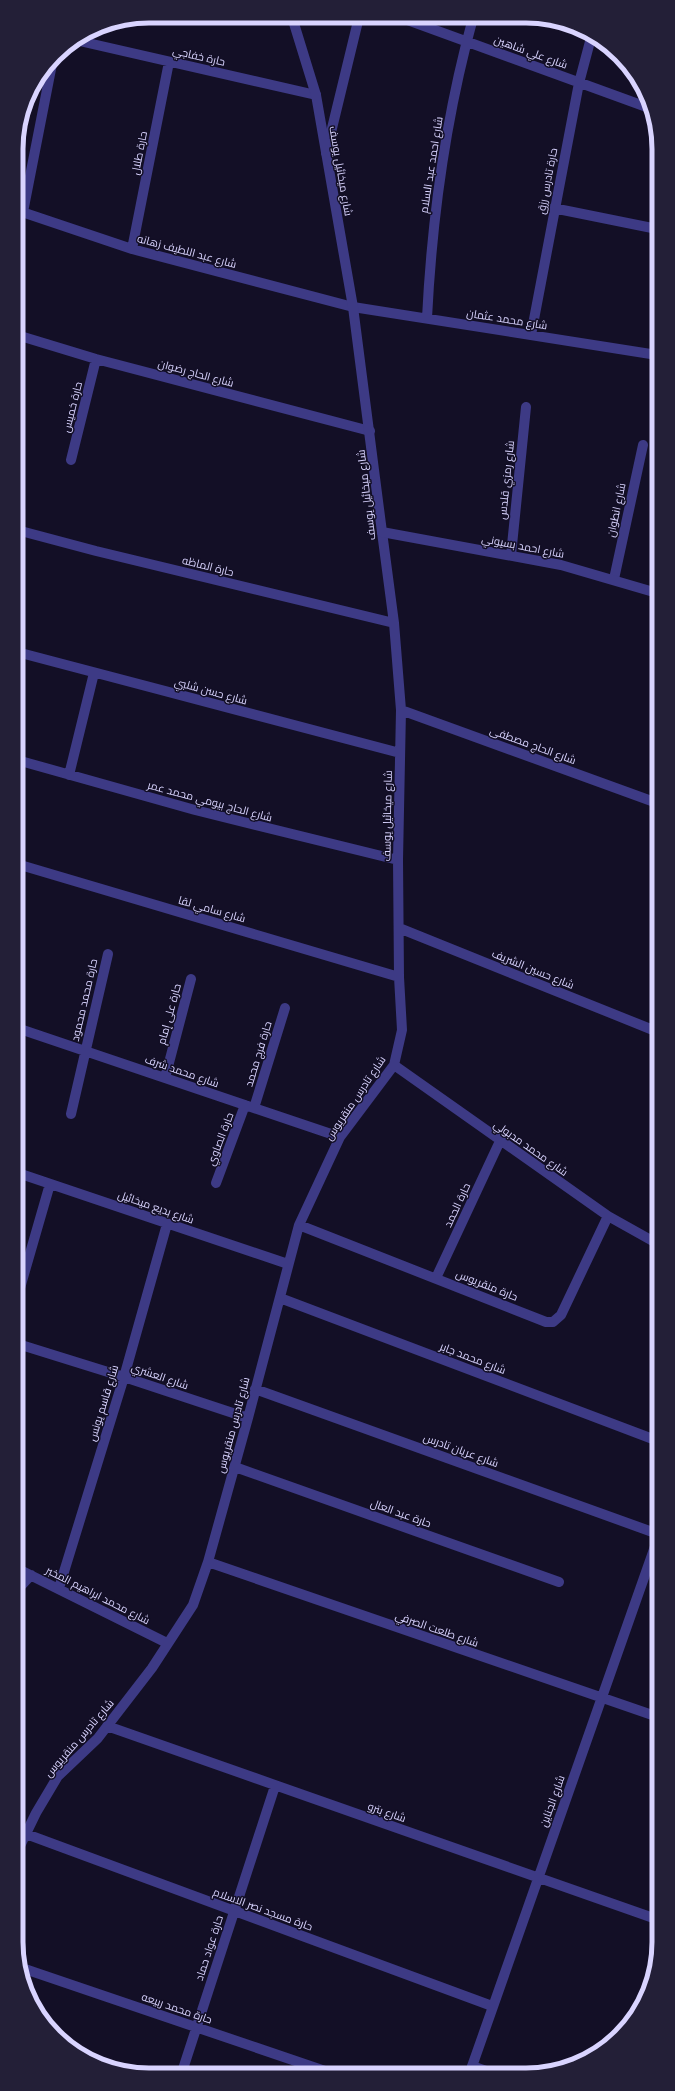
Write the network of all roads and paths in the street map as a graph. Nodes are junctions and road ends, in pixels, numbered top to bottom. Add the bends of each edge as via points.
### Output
1 (294, 23) edge
2 (358, 23) edge
3 (416, 23) edge
4 (472, 23) edge
5 (467, 41) junction
6 (590, 41) edge
7 (83, 42) edge
8 (169, 62) junction
9 (51, 70) edge
10 (578, 82) junction
11 (316, 95) junction
12 (644, 106) edge
13 (326, 153) junction
14 (23, 197) edge
15 (553, 208) junction
16 (23, 212) edge
17 (652, 228) edge
18 (132, 249) junction
19 (353, 307) junction
20 (427, 318) junction
21 (531, 335) junction
22 (23, 337) edge
23 (652, 354) edge
24 (96, 359) junction
25 (526, 407) dead end
26 (370, 431) junction
27 (643, 445) dead end
28 (72, 460) dead end
29 (23, 532) edge
30 (382, 532) junction
31 (511, 556) junction
32 (614, 579) junction
33 (652, 591) edge
34 (394, 623) junction
35 (23, 654) edge
36 (94, 673) junction
37 (401, 710) junction
38 (400, 752) junction
39 (23, 762) edge
40 (69, 774) junction
41 (652, 802) edge
42 (398, 860) junction
43 (23, 866) edge
44 (399, 928) junction
45 (108, 954) dead end
46 (399, 977) junction
47 (191, 979) dead end
48 (285, 1008) dead end
49 (23, 1030) edge
50 (652, 1030) edge
51 (85, 1051) junction
52 (394, 1066) junction
53 (165, 1078) junction
54 (250, 1106) junction
55 (72, 1114) dead end
56 (340, 1137) junction
57 (500, 1141) junction
58 (23, 1175) edge
59 (216, 1183) dead end
60 (50, 1184) junction
61 (608, 1216) junction
62 (167, 1224) junction
63 (299, 1225) junction
64 (652, 1241) edge
65 (288, 1264) junction
66 (23, 1277) edge
67 (436, 1278) junction
68 (280, 1298) junction
69 (23, 1346) edge
70 (124, 1377) junction
71 (255, 1390) junction
72 (248, 1418) junction
73 (652, 1439) edge
74 (235, 1467) junction
75 (652, 1532) edge
76 (652, 1555) edge
77 (208, 1562) junction
78 (23, 1571) edge
79 (31, 1575) junction
80 (559, 1582) dead end
81 (23, 1584) edge
82 (59, 1588) junction
83 (167, 1643) junction
84 (601, 1699) junction
85 (652, 1715) edge
86 (107, 1726) junction
87 (275, 1786) junction
88 (23, 1831) edge
89 (23, 1832) edge
90 (537, 1878) junction
91 (234, 1912) junction
92 (652, 1918) edge
93 (26, 1970) edge
94 (492, 2006) junction
95 (196, 2028) junction
96 (183, 2068) edge
97 (316, 2068) edge
98 (471, 2068) edge

1 - 11 street, شارع ميخائيل يوسف
2 - 13 street
3 - 5 street, شارع علي شاهين
4 - 5 street, شارع احمد عبد السلام
5 - 10 street, شارع علي شاهين
5 - 20 street, شارع احمد عبد السلام via 437,194
6 - 10 street, حارة تادرس رزق
7 - 8 street, حارة خفاجي
8 - 11 street, حارة خفاجي
8 - 18 street, حارة طلال
9 - 14 street
10 - 12 street, شارع علي شاهين
10 - 15 street, حارة تادرس رزق
11 - 13 street, شارع ميخائيل يوسف
13 - 19 street, شارع ميخائيل يوسف
15 - 17 street
15 - 21 street, حارة تادرس رزق
16 - 18 street, شارع عبد اللطيف زهانه
18 - 19 street, شارع عبد اللطيف زهانه
19 - 20 street, شارع محمد عثمان
19 - 26 street, شارع ميخائيل يوسف
20 - 21 street, شارع محمد عثمان
21 - 23 street, شارع محمد عثمان
22 - 24 street, شارع الحاج رضوان
24 - 26 street, شارع الحاج رضوان
24 - 28 street, حارة خميس
25 - 31 street, شارع رمزي قلدس
26 - 30 street, شارع ميخائيل يوسف
27 - 32 street, شارع انطوان
29 - 34 street, حارة الماظه
30 - 31 street, شارع احمد بسيوني
30 - 34 street, شارع ميخائيل يوسف
31 - 32 street, شارع احمد بسيوني via 561,565
32 - 33 street, شارع احمد بسيوني
34 - 37 street, شارع ميخائيل يوسف
35 - 36 street, شارع حسن شلبي
36 - 38 street, شارع حسن شلبي
36 - 40 street
37 - 38 street, شارع ميخائيل يوسف
37 - 41 street, شارع الحاج مصطفى
38 - 42 street, شارع ميخائيل يوسف
39 - 40 street, شارع الحاج بيومي محمد عمر
40 - 42 street, شارع الحاج بيومي محمد عمر via 195,810
42 - 44 street, شارع ميخائيل يوسف
43 - 46 street, شارع سامي لقا
44 - 46 street, شارع ميخائيل يوسف
44 - 50 street, شارع حسين الشريف
45 - 51 street, حارة محمد محمود
46 - 52 street, شارع تادرس منقريوس via 402,1030
47 - 53 street, حارة على إمام
48 - 54 street, حارة فرج محمد
49 - 51 street, شارع محمد شرف
51 - 53 street, شارع محمد شرف
51 - 55 street, حارة محمد محمود
52 - 56 street, شارع تادرس منقريوس
52 - 57 street, شارع محمد مدبولي
53 - 54 street, شارع محمد شرف
54 - 56 street, شارع محمد شرف
54 - 59 street, حارة الصاوي
56 - 63 street, شارع تادرس منقريوس
57 - 61 street, شارع محمد مدبولي
57 - 67 street, حارة الحمد
58 - 60 street, شارع بديع ميخائيل
60 - 62 street, شارع بديع ميخائيل
60 - 66 street
61 - 64 street, شارع محمد مدبولي
61 - 67 street, حارة منقريوس via 561,1315 553,1322 546,1322
62 - 65 street, شارع بديع ميخائيل
62 - 70 street, شارع قاسم يونس
63 - 65 street, شارع تادرس منقريوس
63 - 67 street, حارة منقريوس
65 - 68 street, شارع تادرس منقريوس
68 - 71 street, شارع تادرس منقريوس
68 - 73 street, شارع محمد جابر
69 - 70 street, شارع العشري
70 - 72 street, شارع العشري
70 - 82 street, شارع قاسم يونس
71 - 72 street, شارع تادرس منقريوس
71 - 75 street, شارع عريان تادرس
72 - 74 street, شارع تادرس منقريوس
74 - 77 street, شارع تادرس منقريوس
74 - 80 street, حارة عبد العال
76 - 84 street, شارع الجناين
77 - 83 street, شارع تادرس منقريوس via 193,1605
77 - 84 street, شارع طلعت الصرفي
78 - 79 street, شارع محمد ابراهيم المخبر
79 - 81 street
79 - 82 street, شارع محمد ابراهيم المخبر
82 - 83 street, شارع محمد ابراهيم المخبر
83 - 86 street, شارع تادرس منقريوس via 152,1668
84 - 85 street, شارع طلعت الصرفي
84 - 90 street, شارع الجناين
86 - 87 street, شارع بترو
86 - 88 street, شارع تادرس منقريوس via 58,1776
87 - 90 street, شارع بترو
87 - 91 street, حارة عواد حماد
89 - 91 street, حارة مسجد نصر الاسلام
90 - 92 street, شارع بترو
90 - 94 street, شارع الجناين
91 - 94 street, حارة مسجد نصر الاسلام
91 - 95 street, حارة عواد حماد
93 - 95 street, حارة محمد ربيعه
94 - 98 street, شارع الجناين
95 - 96 street, حارة عواد حماد
95 - 97 street, حارة محمد ربيعه

